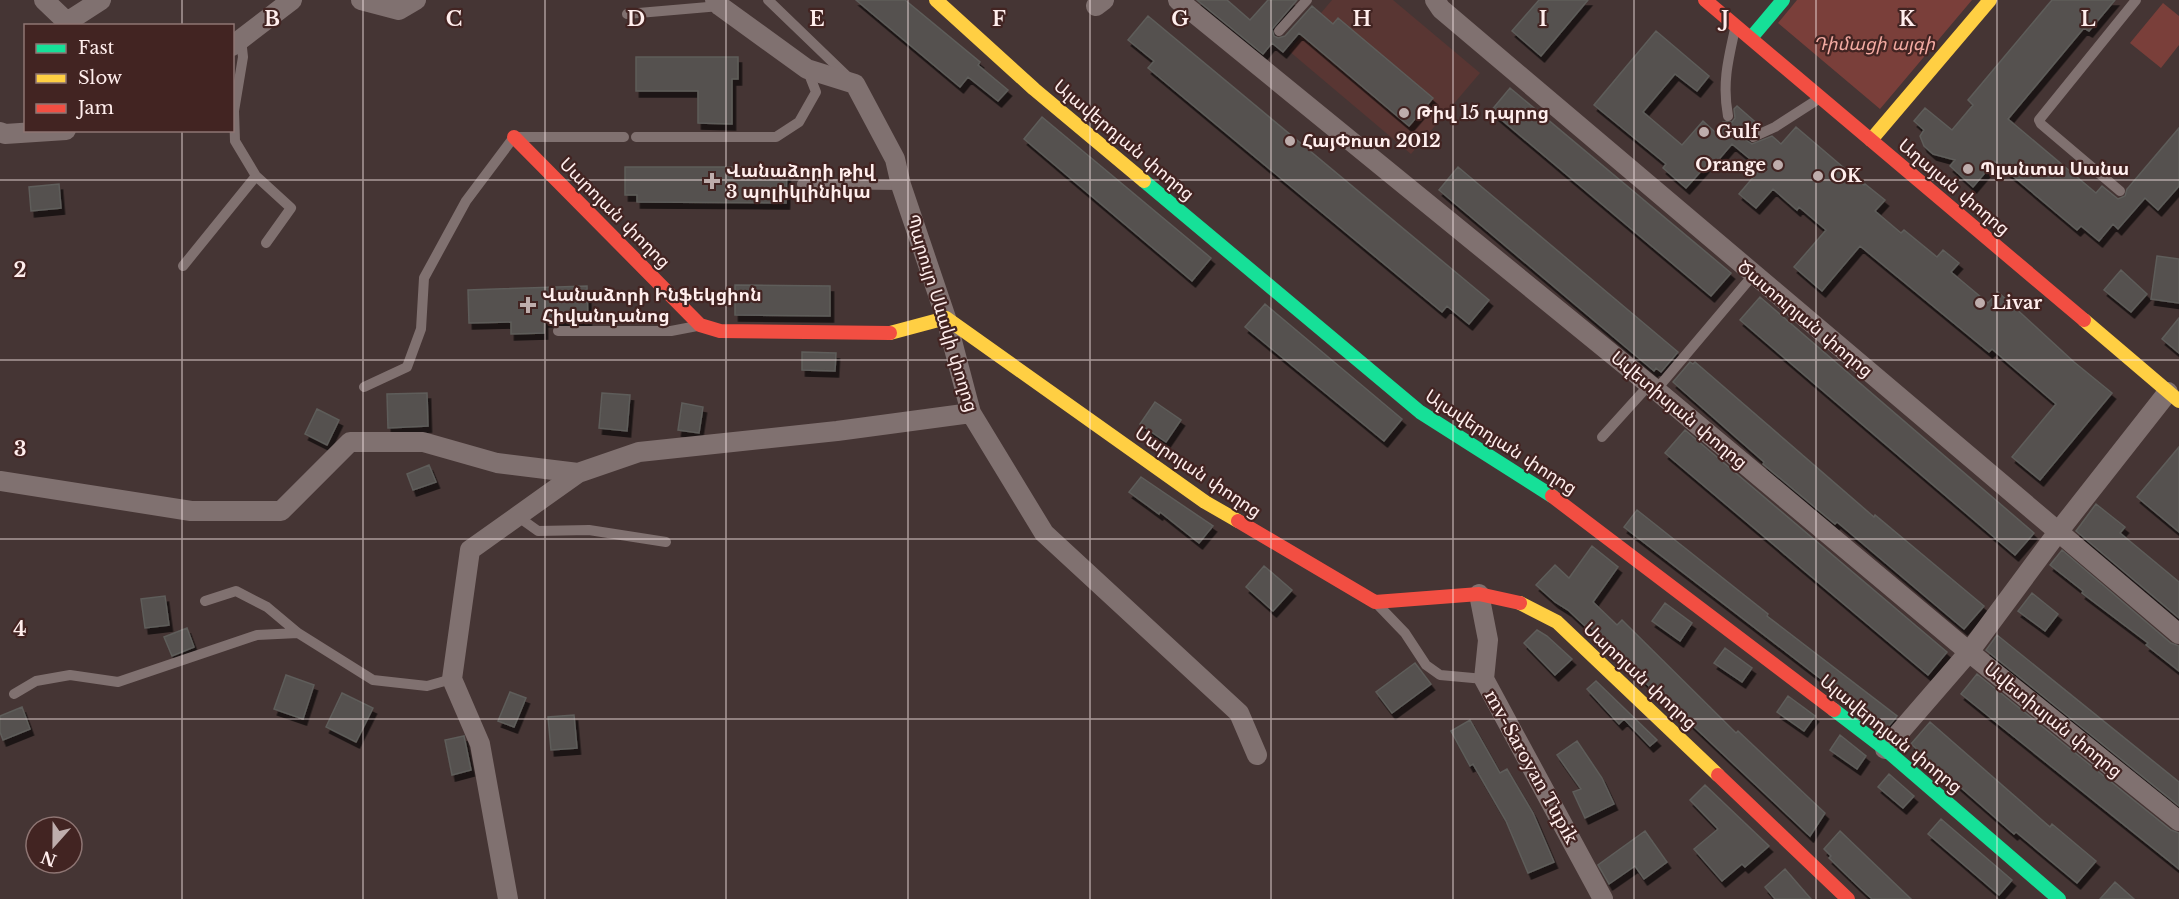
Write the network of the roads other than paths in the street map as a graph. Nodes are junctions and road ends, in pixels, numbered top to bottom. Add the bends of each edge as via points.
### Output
1 (44, 0) edge
2 (101, 0) edge
3 (292, 0) edge
4 (361, 0) edge
5 (416, 0) edge
6 (768, 0) edge
7 (936, 0) edge
8 (1178, 0) edge
9 (1307, 0) edge
10 (1705, 0) edge
11 (1783, 0) edge
12 (1990, 0) edge
13 (2136, 0) edge
14 (1438, 2) edge
15 (718, 3) edge
16 (627, 14) dead end
17 (1736, 25) junction
18 (1279, 31) dead end
19 (1751, 39) junction
20 (237, 43) edge
21 (807, 69) junction
22 (855, 84) junction
23 (1820, 97) junction
24 (1728, 116) dead end
25 (0, 132) edge
26 (36, 132) edge
27 (514, 136) junction
28 (1753, 137) dead end
29 (1871, 140) junction
30 (256, 176) junction
31 (802, 184) dead end
32 (901, 185) junction
33 (2121, 191) dead end
34 (266, 243) dead end
35 (183, 266) dead end
36 (1754, 274) junction
37 (946, 318) junction
38 (700, 325) junction
39 (558, 331) dead end
40 (364, 387) dead end
41 (1653, 387) junction
42 (2174, 397) edge
43 (971, 413) junction
44 (1602, 436) dead end
45 (578, 473) junction
46 (0, 481) edge
47 (518, 516) junction
48 (2058, 532) junction
49 (666, 542) dead end
50 (1479, 594) junction
51 (205, 601) dead end
52 (1375, 602) junction
53 (298, 633) junction
54 (2179, 634) edge
55 (1969, 652) junction
56 (452, 679) junction
57 (1484, 679) junction
58 (14, 693) dead end
59 (1885, 749) junction
60 (1257, 755) dead end
61 (2179, 821) edge
62 (508, 899) edge
63 (1603, 899) edge
64 (1848, 899) edge
65 (2059, 899) edge

1 - 2 street via 67,22
3 - 20 street
4 - 5 street via 399,10
6 - 22 lane
7 - 59 street, Ալավերդյան փողոց via 1034,89 1420,412 1558,500
8 - 41 street, Ավետիսյան փողոց
9 - 18 lane
10 - 17 street, Աղայան փողոց
11 - 19 street
12 - 29 street
13 - 33 lane via 2039,120
14 - 36 street, Ծատուրյան փողոց
15 - 16 lane
15 - 21 street
17 - 19 street, Աղայան փողոց
17 - 24 lane via 1724,94
19 - 23 street, Աղայան փողոց
20 - 30 lane via 243,57 234,111 234,141
21 - 22 street
21 - 27 lane via 816,92 800,122 776,137
22 - 32 street, Պարույր Սևակի փողոց via 895,159
23 - 28 lane
23 - 29 street, Աղայան փողոց
25 - 26 street
27 - 38 street, Սարոյան փողոց
27 - 40 lane via 466,201 424,278 421,329 407,367
29 - 42 street, Աղայան փողոց
30 - 34 lane via 291,208
30 - 35 lane
31 - 32 lane
32 - 37 street, Պարույր Սևակի փողոց
36 - 41 lane
36 - 48 street, Ծատուրյան փողոց
37 - 38 street via 887,334 720,331
37 - 43 street, Պարույր Սևակի փողոց
37 - 52 street, Սարոյան փողոց via 1205,502
38 - 39 lane via 671,331
41 - 44 lane
41 - 55 street, Ավետիսյան փողոց
42 - 48 street
43 - 45 street via 639,452
43 - 60 street, Պարույր Սևակի փողոց via 1044,533 1239,713
45 - 46 street via 497,463 423,442 350,442 281,511 191,511
45 - 47 street
47 - 49 lane via 538,531 589,530
47 - 56 street via 470,550
48 - 54 street, Ծատուրյան փողոց
48 - 55 street
50 - 52 street, Սարոյան փողոց
50 - 57 street, mv-Saroyan Tupik via 1488,640
50 - 64 street, Սարոյան փողոց via 1516,602 1557,622
51 - 53 lane via 236,591 267,607
52 - 57 lane via 1405,633 1426,665 1440,675
53 - 56 lane via 373,680 427,686
53 - 58 lane via 256,635 118,682 70,675 36,681
55 - 59 street
55 - 61 street, Ավետիսյան փողոց
56 - 62 street via 480,744
57 - 63 street, mv-Saroyan Tupik
59 - 65 street, Ալավերդյան փողոց

